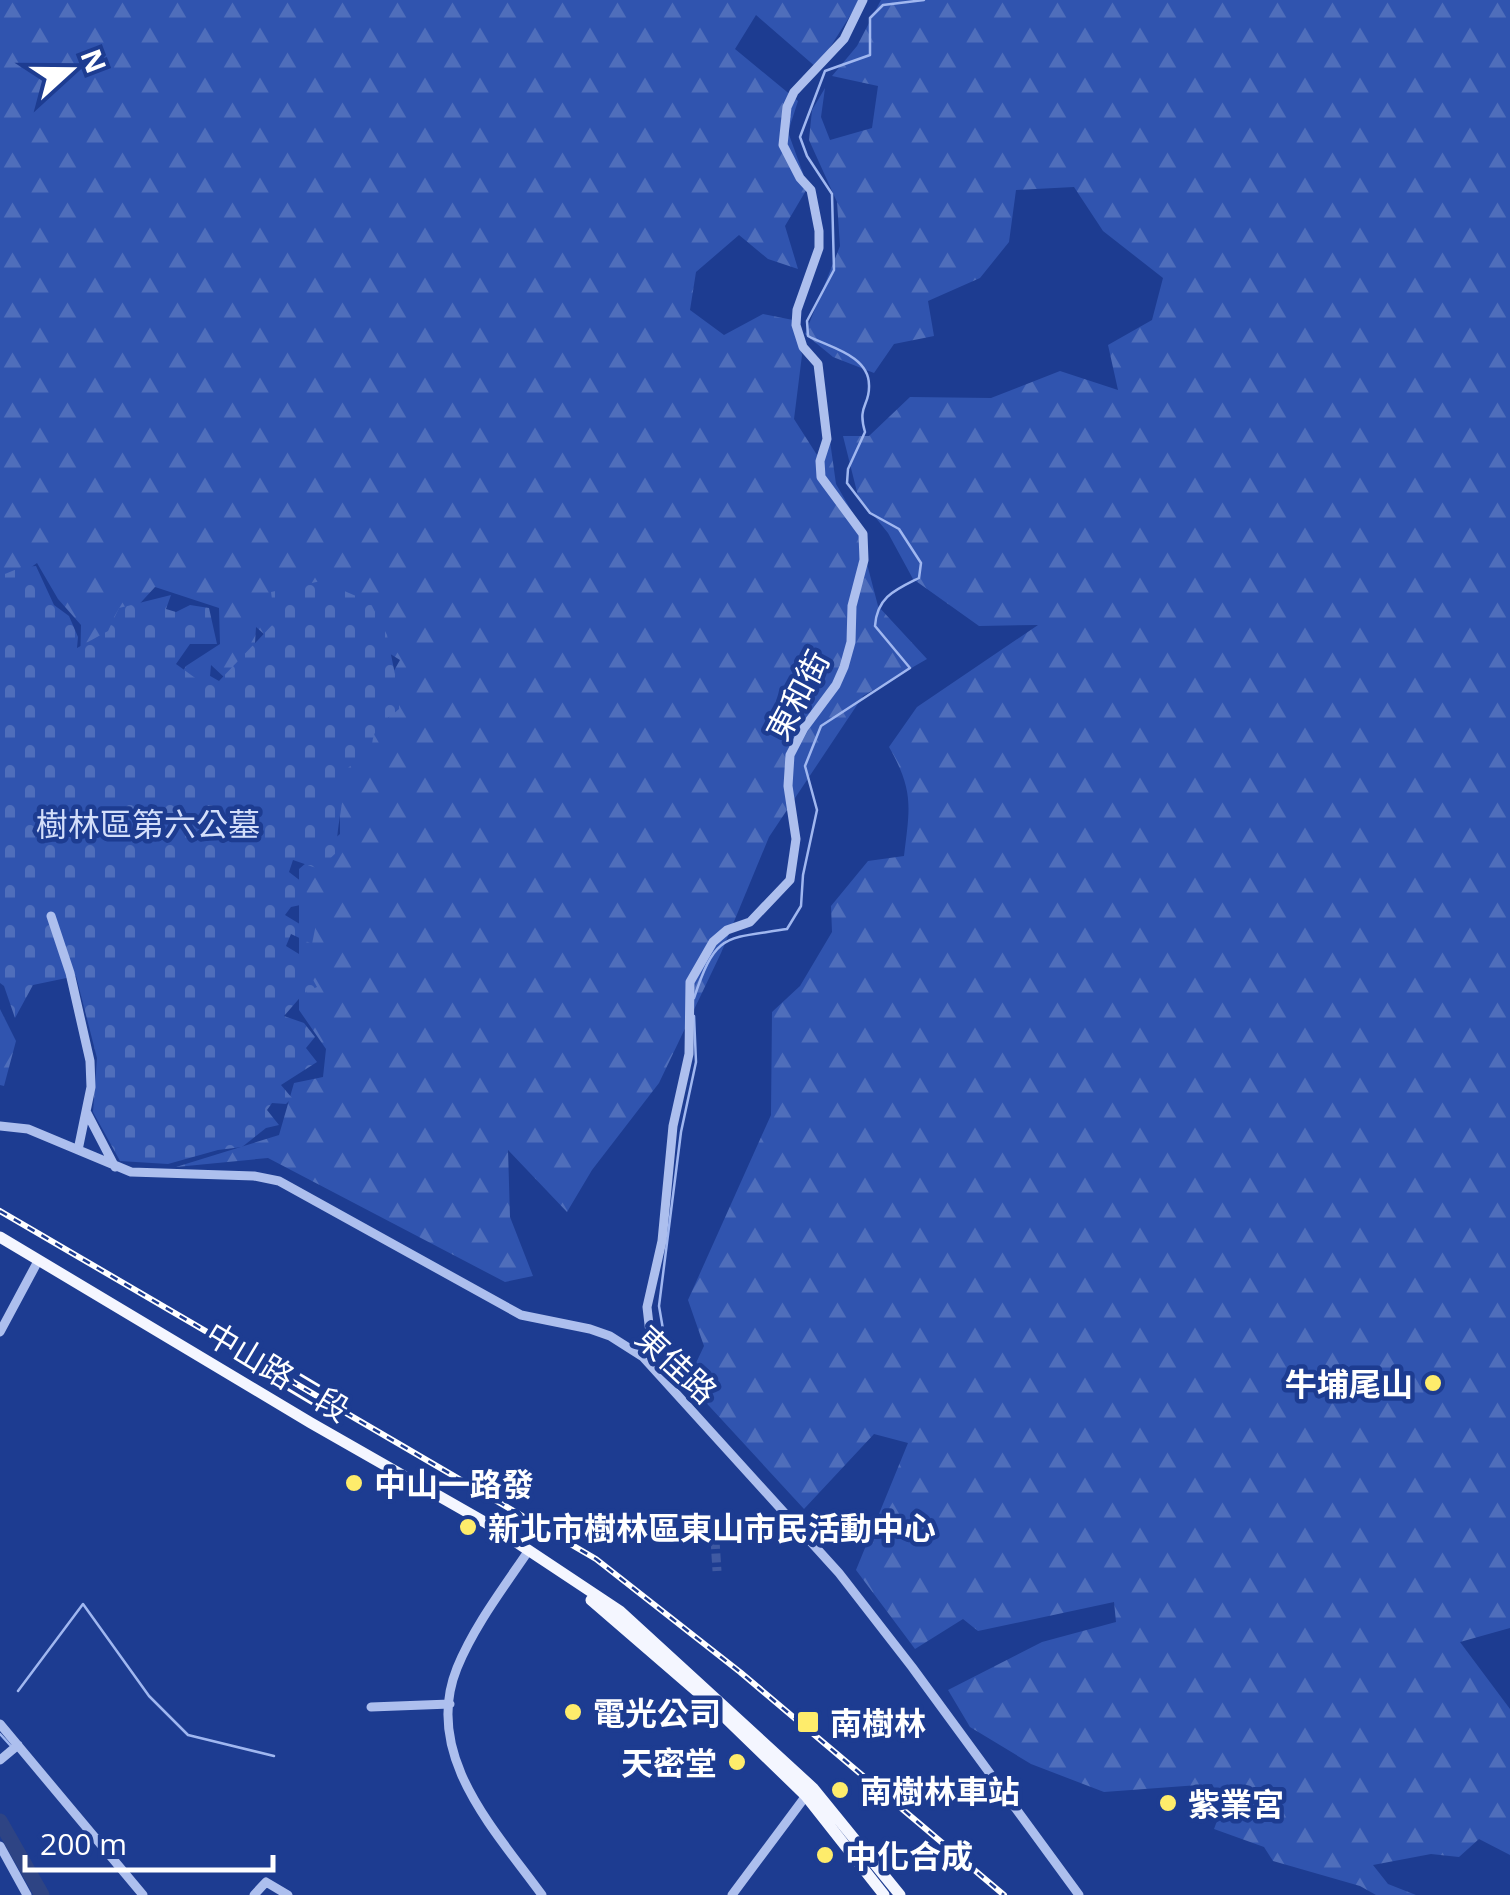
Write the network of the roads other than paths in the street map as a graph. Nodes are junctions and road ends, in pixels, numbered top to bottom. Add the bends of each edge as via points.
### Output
1 (863, 0) edge
2 (51, 916) dead end
3 (87, 1113) junction
4 (0, 1126) edge
5 (78, 1150) junction
6 (115, 1167) junction
7 (0, 1237) edge
8 (38, 1261) junction
9 (0, 1332) edge
10 (654, 1368) junction
11 (529, 1550) junction
12 (450, 1704) junction
13 (371, 1707) dead end
14 (0, 1724) edge
15 (18, 1746) junction
16 (0, 1760) edge
17 (810, 1792) junction
18 (0, 1846) edge
19 (27, 1895) edge
20 (143, 1895) edge
21 (254, 1895) edge
22 (288, 1895) edge
23 (542, 1895) edge
24 (732, 1895) edge
25 (884, 1895) edge
26 (900, 1895) edge
27 (1079, 1895) edge

1 - 10 street, 東和街 via 844,39 794,92 783,145 811,190 818,231 796,325 803,348 818,364 827,438 821,477 862,534 864,560 844,667 790,755 796,839 790,880 750,922 713,942 690,982 689,1054 648,1307
2 - 3 street via 90,1061
3 - 5 street
3 - 6 street
4 - 5 street, 東佳路 via 28,1129
5 - 6 street, 東佳路
6 - 10 street, 東佳路 via 279,1181 521,1314 610,1336
7 - 8 main road, 中山路二段
8 - 9 street
8 - 11 main road, 中山路二段
10 - 27 street, 東佳路 via 839,1573
11 - 12 street via 456,1670
11 - 17 main road, 中山路二段
12 - 13 street
12 - 23 street via 449,1746 457,1770
14 - 15 street
15 - 16 street
15 - 20 street
17 - 24 street
17 - 25 main road, 中山路二段
17 - 26 main road, 中山路二段
18 - 19 street
21 - 22 street via 266,1882

